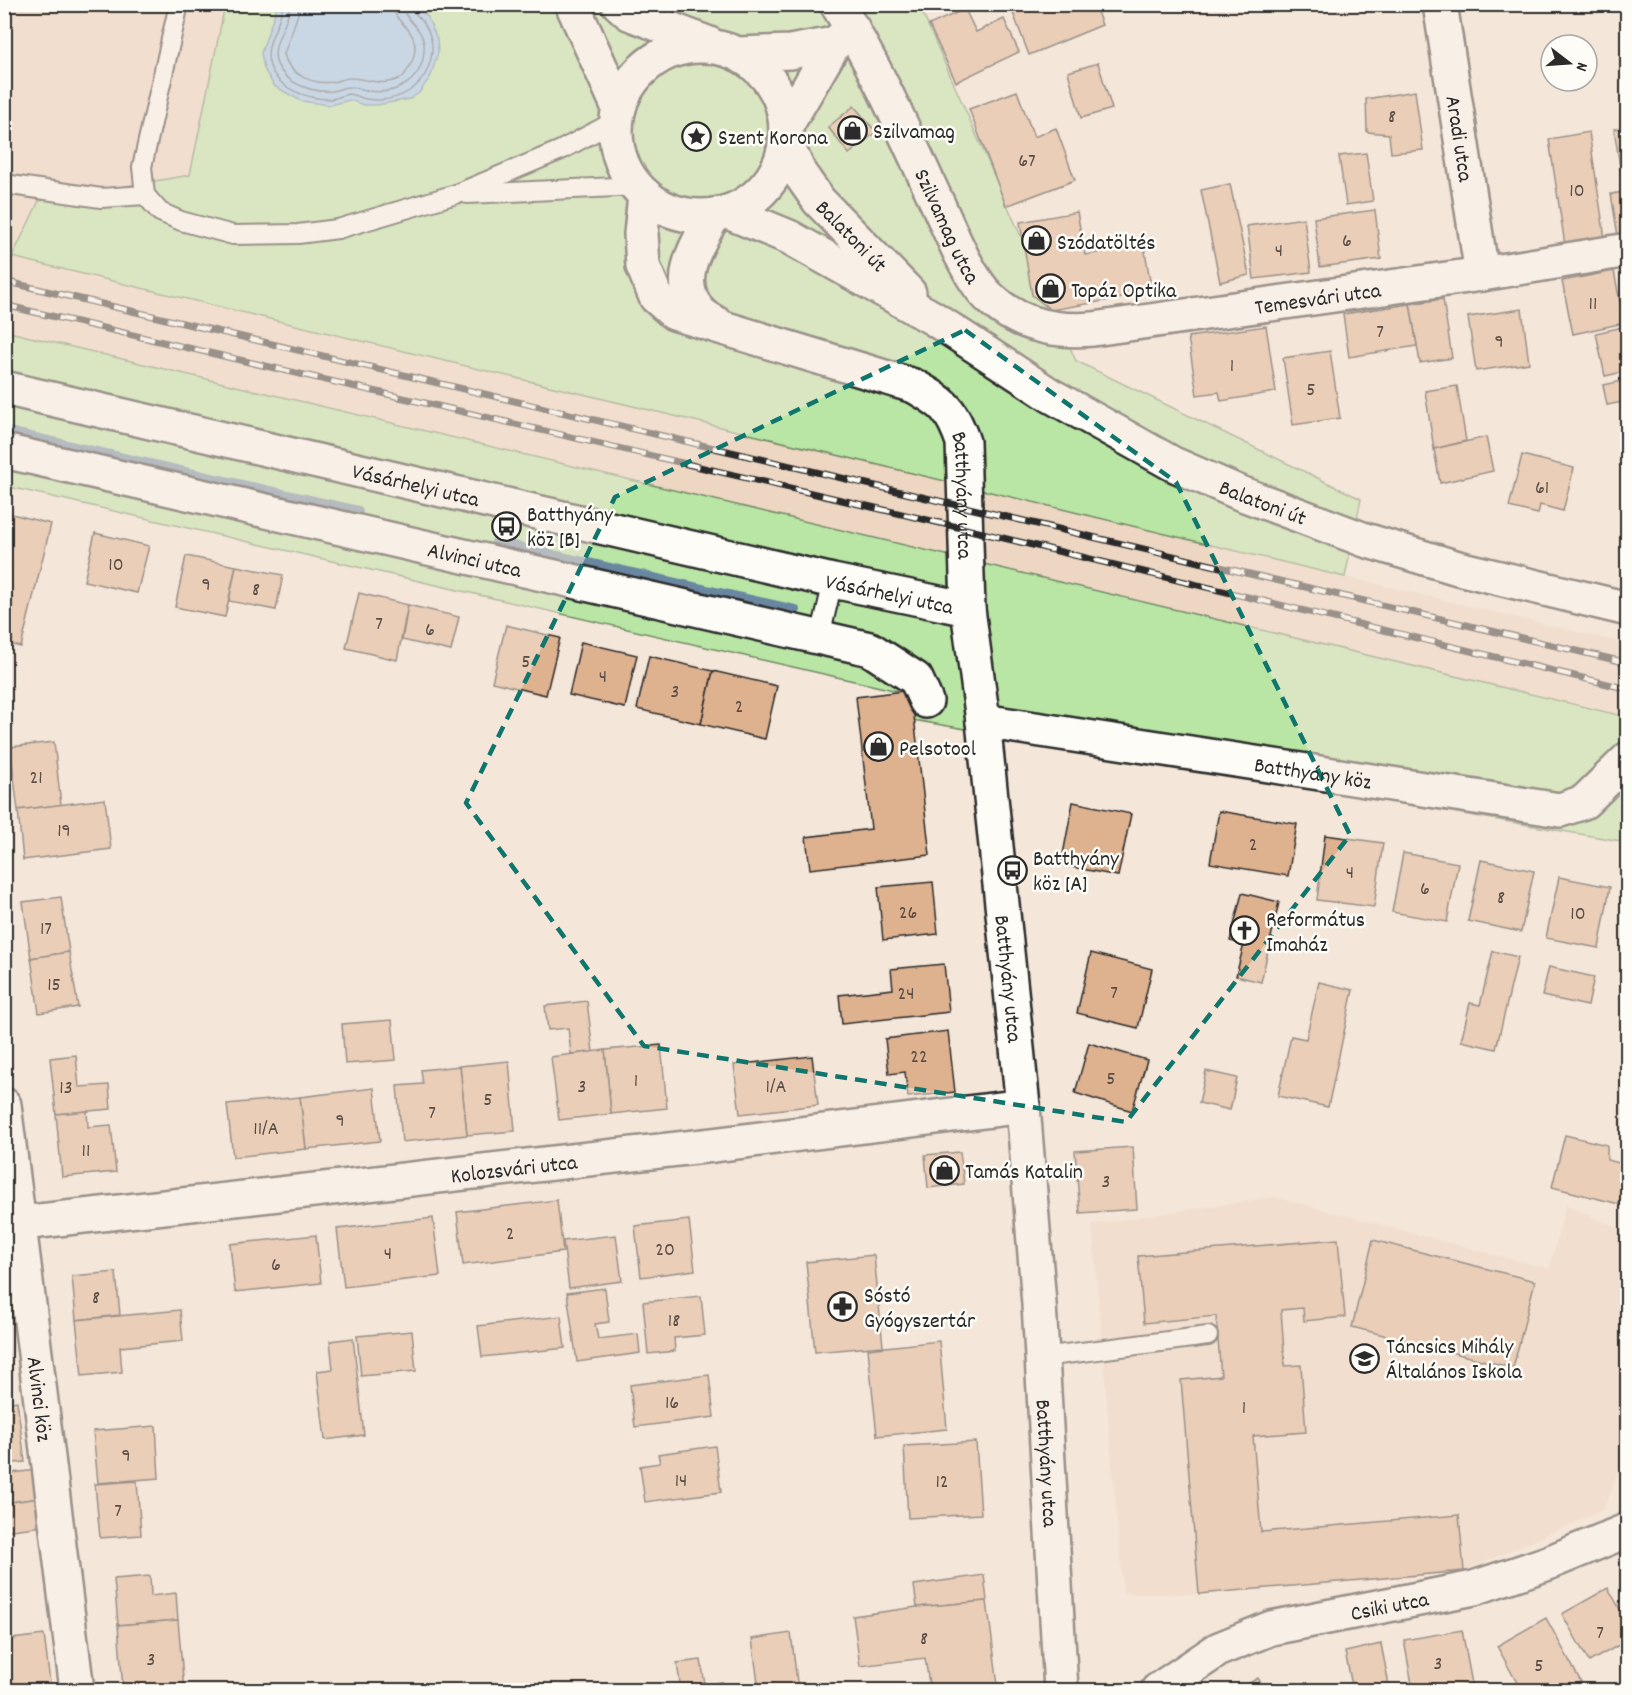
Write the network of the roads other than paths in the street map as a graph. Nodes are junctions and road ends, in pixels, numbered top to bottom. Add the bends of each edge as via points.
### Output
1 (179, 4) edge
2 (573, 4) edge
3 (619, 4) edge
4 (1440, 4) edge
5 (841, 26) edge
6 (727, 50) junction
7 (618, 114) junction
8 (786, 133) junction
9 (4, 184) edge
10 (641, 191) junction
11 (456, 194) junction
12 (145, 195) junction
13 (721, 213) junction
14 (1628, 250) edge
15 (1482, 274) junction
16 (1009, 313) joint
17 (933, 318) junction
18 (718, 325) junction
19 (4, 388) edge
20 (4, 451) edge
21 (833, 580) junction
22 (968, 609) junction
23 (1628, 609) edge
24 (820, 637) junction
25 (926, 701) dead end
26 (982, 721) junction
27 (1628, 759) edge
28 (4, 1104) edge
29 (1023, 1106) junction
30 (12, 1224) edge
31 (1208, 1336) dead end
32 (1042, 1357) junction
33 (1628, 1530) edge
34 (77, 1690) edge
35 (1061, 1690) edge
36 (1158, 1690) edge

1 - 12 lane via 142,167
2 - 7 street
3 - 6 street via 629,14
4 - 15 street, Aradi utca
5 - 6 street via 790,52
5 - 8 street
5 - 16 street, Szilvamag utca via 883,87 966,264 990,298
6 - 7 street via 691,46 667,53 646,66 629,85
6 - 8 street via 757,66 772,84 782,104
7 - 10 street via 617,144 624,166
7 - 11 lane via 561,150
8 - 13 street via 779,164 767,184 750,201
8 - 17 street, Balatoni út via 800,174 819,201
9 - 12 lane via 101,198
10 - 11 lane
10 - 13 street via 677,213
10 - 18 street, Batthyány utca via 643,266 656,297 674,313
11 - 12 lane via 338,229 269,235 233,235 181,221 160,212
13 - 17 street, Balatoni út via 789,237
13 - 18 street, Batthyány utca via 697,245 686,279 689,296 699,312
14 - 15 street, Temesvári utca
15 - 16 street, Temesvári utca via 1070,331 1026,322
17 - 23 street, Balatoni út via 1050,395 1173,464 1240,493 1375,543 1458,568
18 - 22 street, Batthyány utca via 914,386 940,401 956,421 963,442
19 - 21 street, Vásárhelyi utca
20 - 24 street, Alvinci utca
21 - 22 street, Vásárhelyi utca
21 - 24 lane
22 - 26 street, Batthyány utca
24 - 25 street, Alvinci utca via 870,649 915,679
26 - 27 street, Batthyány köz via 1560,810 1584,802
26 - 29 street, Batthyány utca
28 - 30 street, Alvinci köz
29 - 30 street, Kolozsvári utca
29 - 32 street, Batthyány utca
30 - 34 street, Alvinci köz
31 - 32 lane
32 - 35 street, Batthyány utca
33 - 36 street, Csiki utca via 1474,1588 1271,1628 1219,1649

